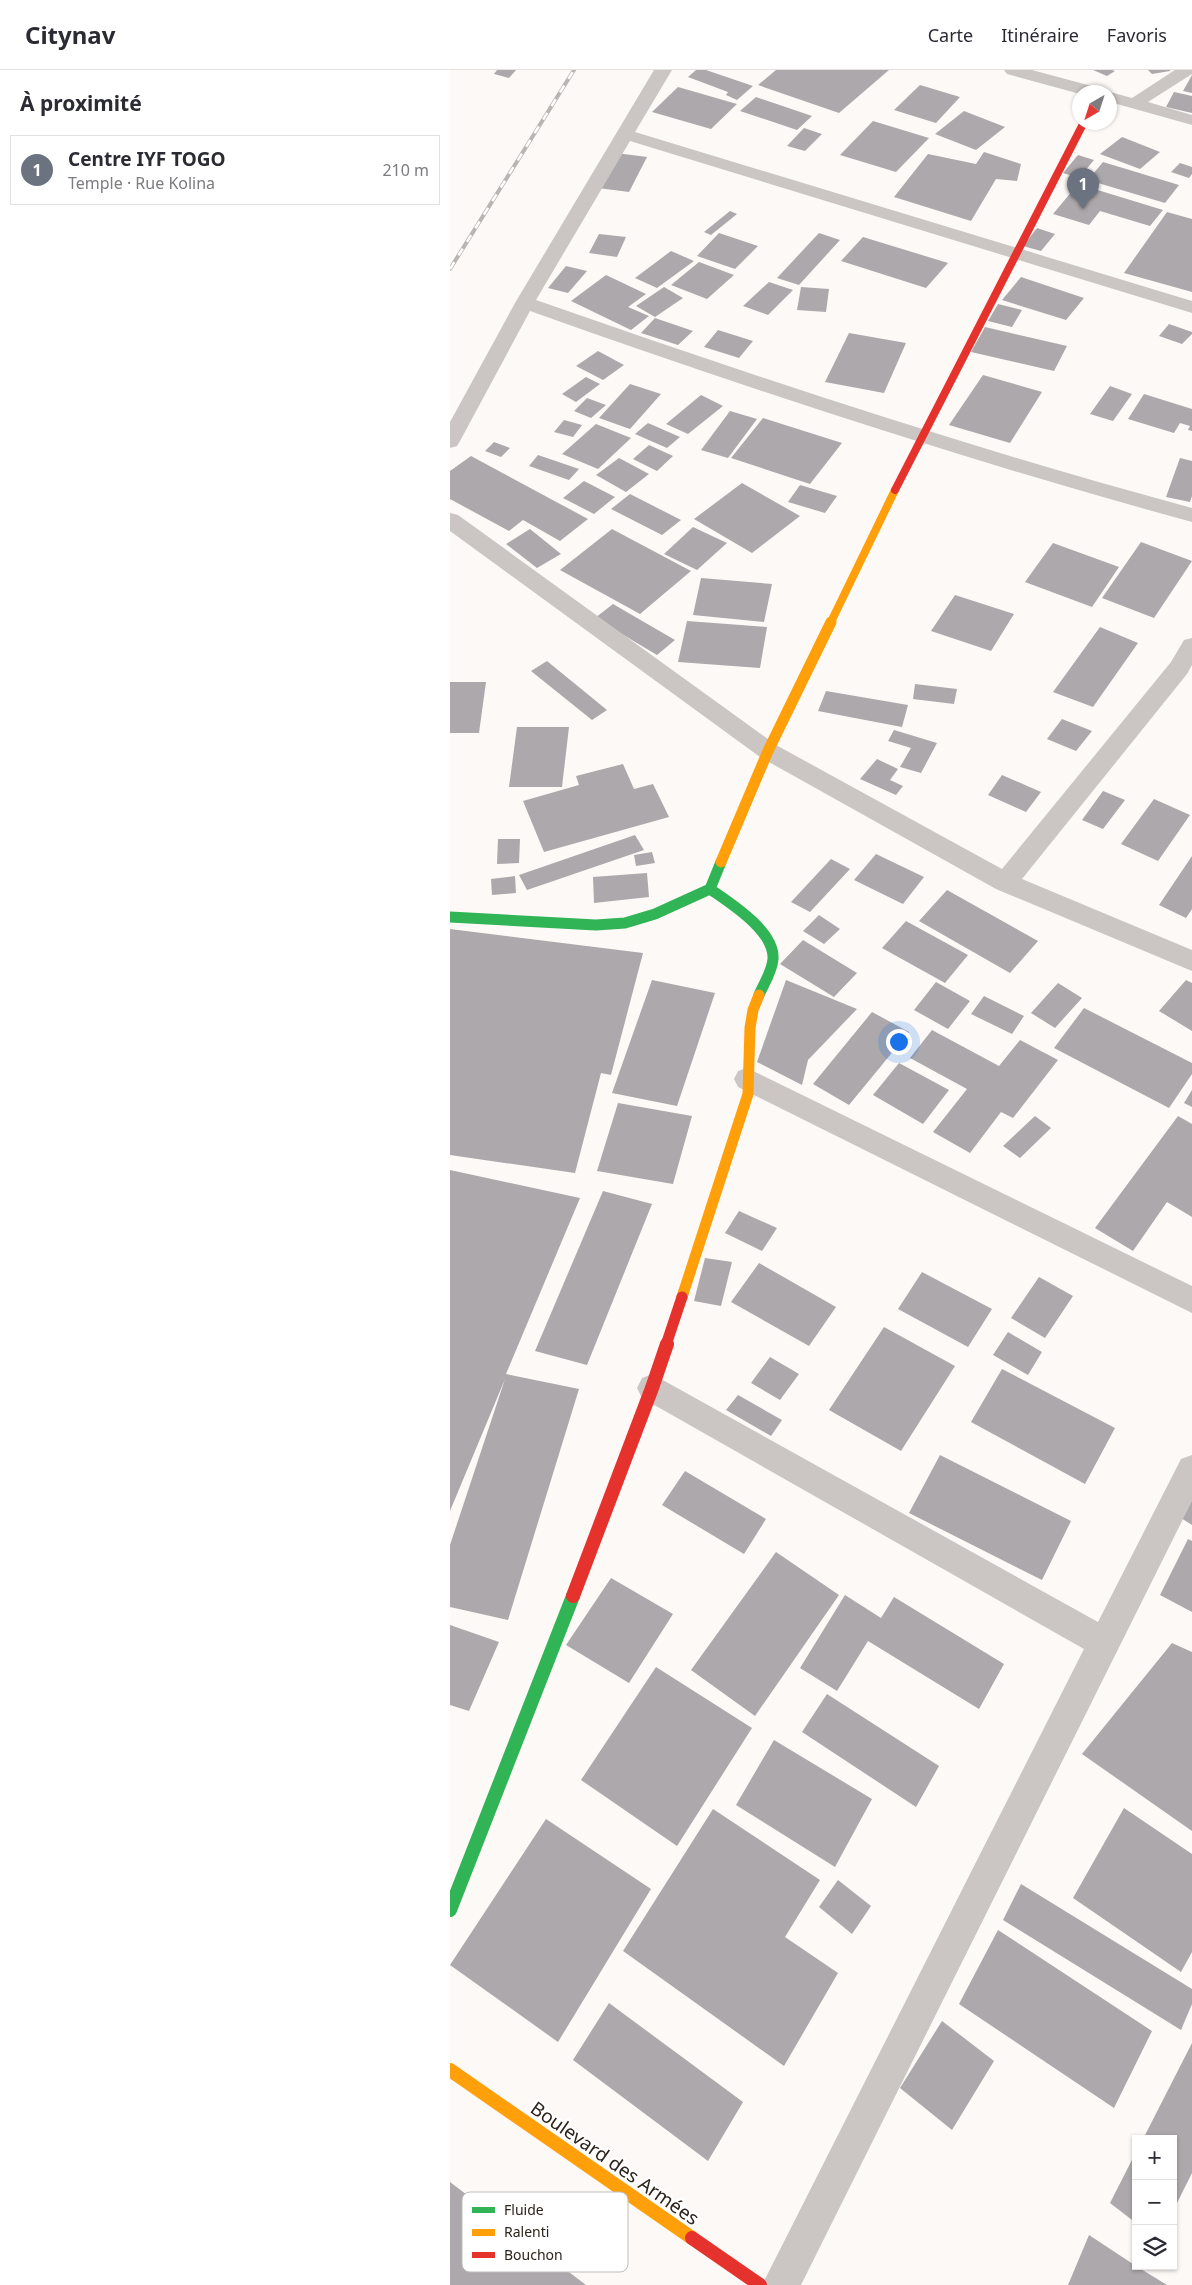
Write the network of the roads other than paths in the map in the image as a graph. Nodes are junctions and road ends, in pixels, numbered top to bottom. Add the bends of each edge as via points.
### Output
1 (663, 70) edge
2 (1013, 70) edge
3 (1087, 70) edge
4 (1187, 70) edge
5 (1086, 85) edge
6 (1072, 86) edge
7 (1117, 99) edge
8 (1134, 104) junction
9 (1192, 120) edge
10 (1080, 130) edge
11 (625, 134) junction
12 (1015, 253) junction
13 (525, 303) junction
14 (1192, 307) edge
15 (920, 438) junction
16 (450, 441) edge
17 (1192, 515) edge
18 (450, 520) edge
19 (1192, 646) edge
20 (768, 750) junction
21 (1005, 882) junction
22 (710, 888) junction
23 (450, 917) edge
24 (1192, 961) edge
25 (747, 1079) junction
26 (1192, 1300) edge
27 (652, 1388) junction
28 (1192, 1469) edge
29 (1103, 1642) junction
30 (450, 1910) edge
31 (450, 2070) edge
32 (626, 2192) edge
33 (628, 2193) edge
34 (760, 2285) edge
35 (781, 2285) edge

1 - 11 street
2 - 6 street
3 - 5 street
4 - 8 street
7 - 8 street
8 - 9 street
10 - 12 street
11 - 12 street
11 - 13 street
12 - 14 street
12 - 15 street
13 - 15 street
13 - 16 street
15 - 17 street
15 - 20 street
18 - 20 street
19 - 21 street via 1179,668
20 - 21 street
20 - 22 street
21 - 24 street
22 - 23 street via 655,914 625,922 596,925
22 - 25 street via 755,923 768,940 773,956 752,1012
25 - 26 street
25 - 27 street via 748,1094
27 - 29 street
27 - 30 street
28 - 29 street
29 - 35 street
31 - 32 street, Boulevard des Armées
33 - 34 street, Boulevard des Armées

